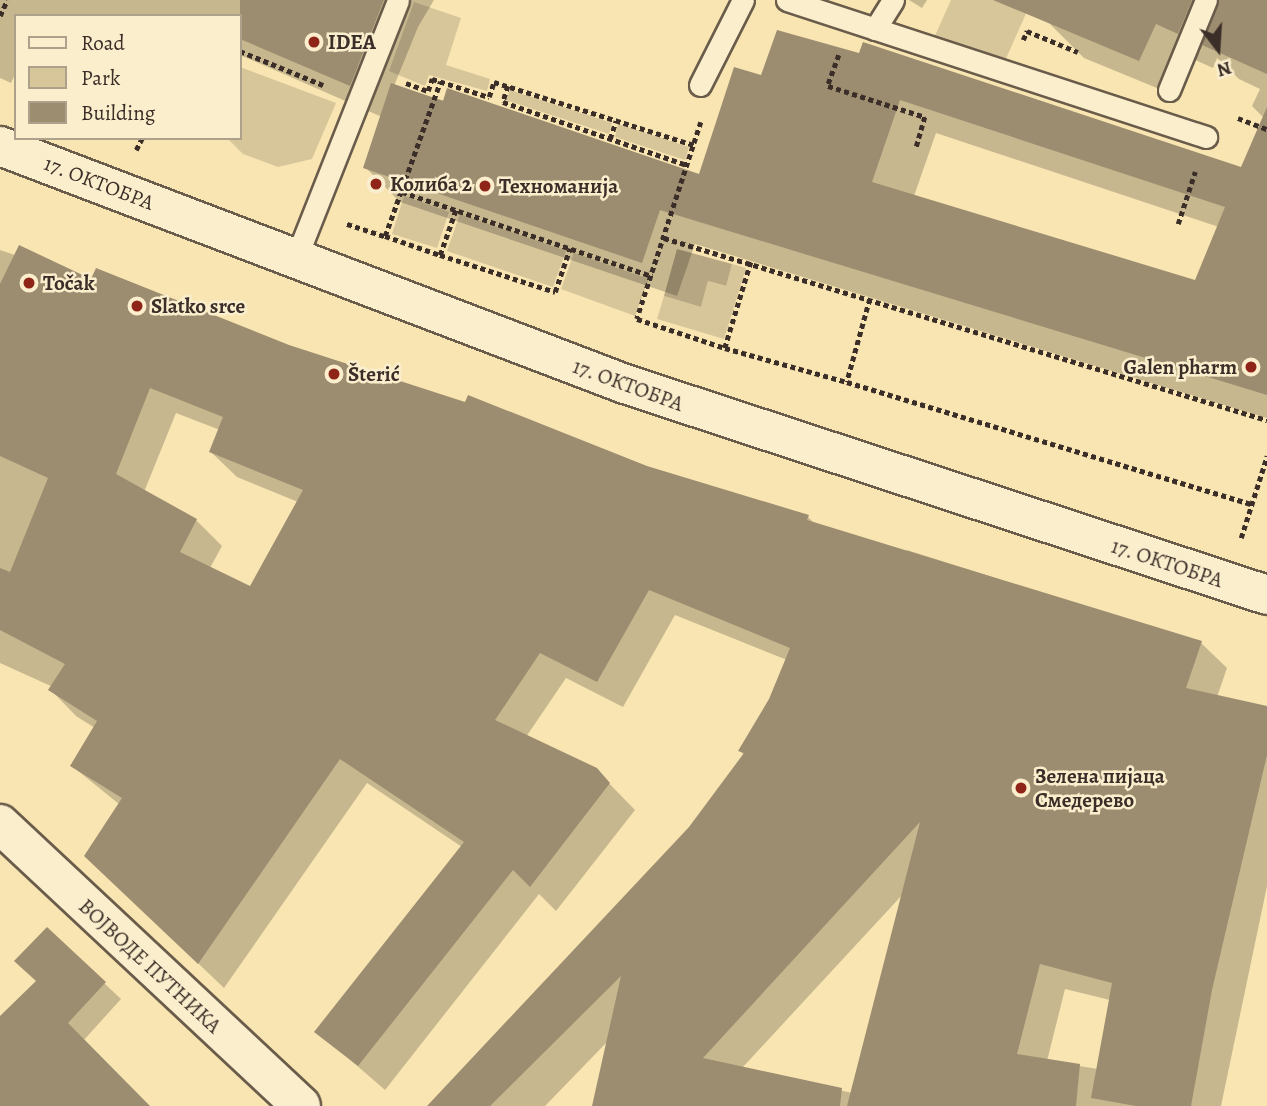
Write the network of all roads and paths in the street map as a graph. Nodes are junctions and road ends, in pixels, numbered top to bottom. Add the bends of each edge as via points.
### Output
1 (7, 0) edge
2 (398, 0) edge
3 (743, 0) edge
4 (787, 0) edge
5 (893, 0) edge
6 (1206, 0) edge
7 (0, 16) edge
8 (875, 29) junction
9 (242, 52) edge
10 (839, 54) dead end
11 (370, 70) junction
12 (440, 82) junction
13 (700, 85) dead end
14 (508, 86) junction
15 (334, 90) dead end
16 (1169, 90) dead end
17 (616, 121) junction
18 (1206, 137) dead end
19 (610, 139) junction
20 (0, 146) edge
21 (916, 148) dead end
22 (687, 165) junction
23 (1195, 174) dead end
24 (402, 191) junction
25 (456, 209) junction
26 (313, 213) junction
27 (1178, 224) dead end
28 (385, 236) junction
29 (664, 237) junction
30 (570, 248) junction
31 (440, 255) junction
32 (296, 258) junction
33 (751, 262) junction
34 (652, 276) junction
35 (870, 299) junction
36 (725, 348) junction
37 (847, 382) junction
38 (1267, 420) edge
39 (1267, 456) edge
40 (1252, 504) junction
41 (1227, 583) junction
42 (1267, 594) edge
43 (0, 824) edge
44 (301, 1106) edge

1 - 7 path
2 - 11 lane
3 - 13 lane
4 - 8 lane
5 - 8 lane
6 - 16 lane
8 - 18 lane
9 - 15 path
10 - 21 path via 828,86 925,117
11 - 12 path via 428,91 432,79
11 - 26 lane
12 - 14 path via 489,97 494,82
12 - 24 path
14 - 17 path
14 - 19 path via 503,102
17 - 19 path
17 - 22 path via 694,145
19 - 22 path
20 - 32 main road, 17. ОКТОБРА
22 - 29 path
23 - 27 path
24 - 25 path
24 - 28 path
25 - 30 path
25 - 31 path
26 - 28 path
26 - 32 lane
28 - 31 path
29 - 33 path
29 - 34 path
30 - 31 path via 555,292
30 - 34 path
32 - 41 main road, 17. ОКТОБРА via 625,384
33 - 35 path
33 - 36 path
34 - 36 path via 637,319
35 - 37 path
35 - 38 path
36 - 37 path
37 - 40 path
39 - 40 path
40 - 41 path
41 - 42 main road, 17. ОКТОБРА
43 - 44 main road, ВОЈВОДЕ ПУТНИКА

